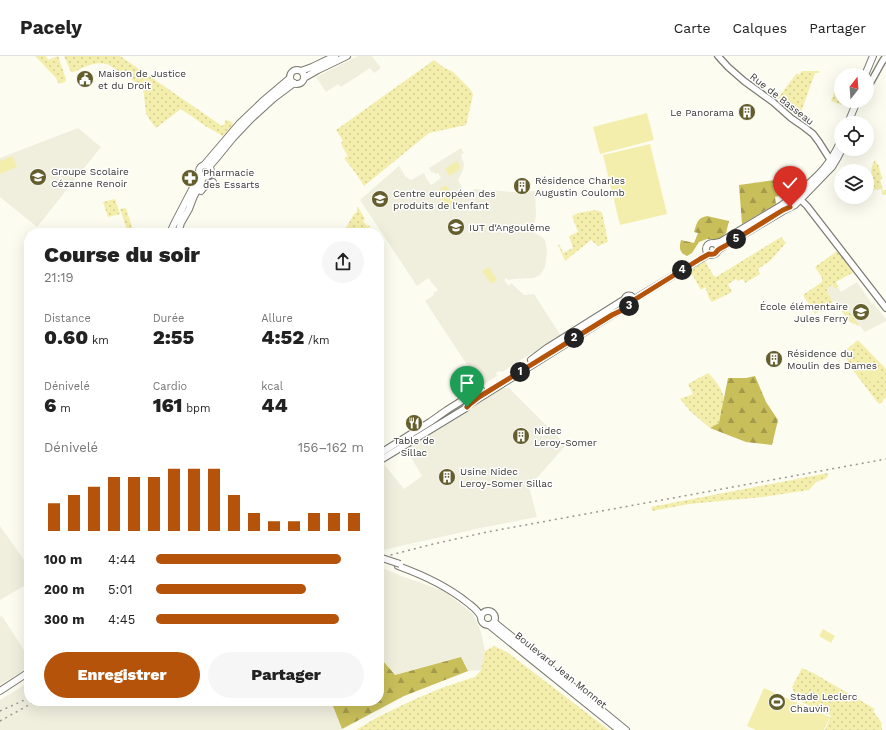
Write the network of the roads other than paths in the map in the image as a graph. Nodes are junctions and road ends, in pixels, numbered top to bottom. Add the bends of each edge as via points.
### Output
1 (335, 56) edge
2 (347, 56) edge
3 (718, 56) edge
4 (873, 56) edge
5 (886, 56) edge
6 (869, 68) edge
7 (301, 71) junction
8 (874, 76) edge
9 (304, 78) junction
10 (292, 80) junction
11 (834, 155) edge
12 (838, 156) edge
13 (831, 161) junction
14 (206, 166) junction
15 (202, 175) junction
16 (213, 182) dead end
17 (799, 197) junction
18 (188, 209) junction
19 (172, 228) edge
20 (180, 228) edge
21 (715, 243) junction
22 (718, 250) junction
23 (708, 252) junction
24 (632, 301) junction
25 (886, 308) edge
26 (466, 403) junction
27 (384, 451) edge
28 (384, 458) edge
29 (384, 559) edge
30 (384, 561) edge
31 (399, 565) junction
32 (482, 614) junction
33 (492, 624) junction
34 (24, 675) edge
35 (24, 680) edge
36 (0, 690) edge
37 (0, 695) edge
38 (619, 730) edge
39 (626, 730) edge

1 - 7 main road
2 - 9 main road
3 - 13 street, Rue de Basseau via 744,81 813,134
4 - 6 main road
5 - 8 street
7 - 9 main road
7 - 10 main road via 294,71 291,74
9 - 10 main road via 300,83
10 - 14 main road via 233,138 215,160
11 - 13 main road
12 - 17 main road via 832,167
13 - 17 main road
14 - 15 main road via 200,168
14 - 15 main road via 211,170 210,173 207,177
15 - 18 main road via 201,183
15 - 19 main road
16 - 18 main road via 204,186
17 - 21 main road
17 - 22 main road via 795,205
17 - 25 street
18 - 20 main road
21 - 22 main road
21 - 23 main road via 708,243
22 - 23 main road via 714,254
23 - 24 main road via 636,295
24 - 26 main road
24 - 26 main road via 627,297
26 - 27 main road via 446,410
26 - 28 main road
29 - 31 main road, bridge
30 - 31 main road, bridge
31 - 32 main road via 442,581 467,597
32 - 33 main road via 482,623
32 - 33 main road via 488,611 493,613 495,617
33 - 38 main road, Boulevard Jean Monnet
33 - 39 main road
34 - 36 main road
35 - 37 main road

